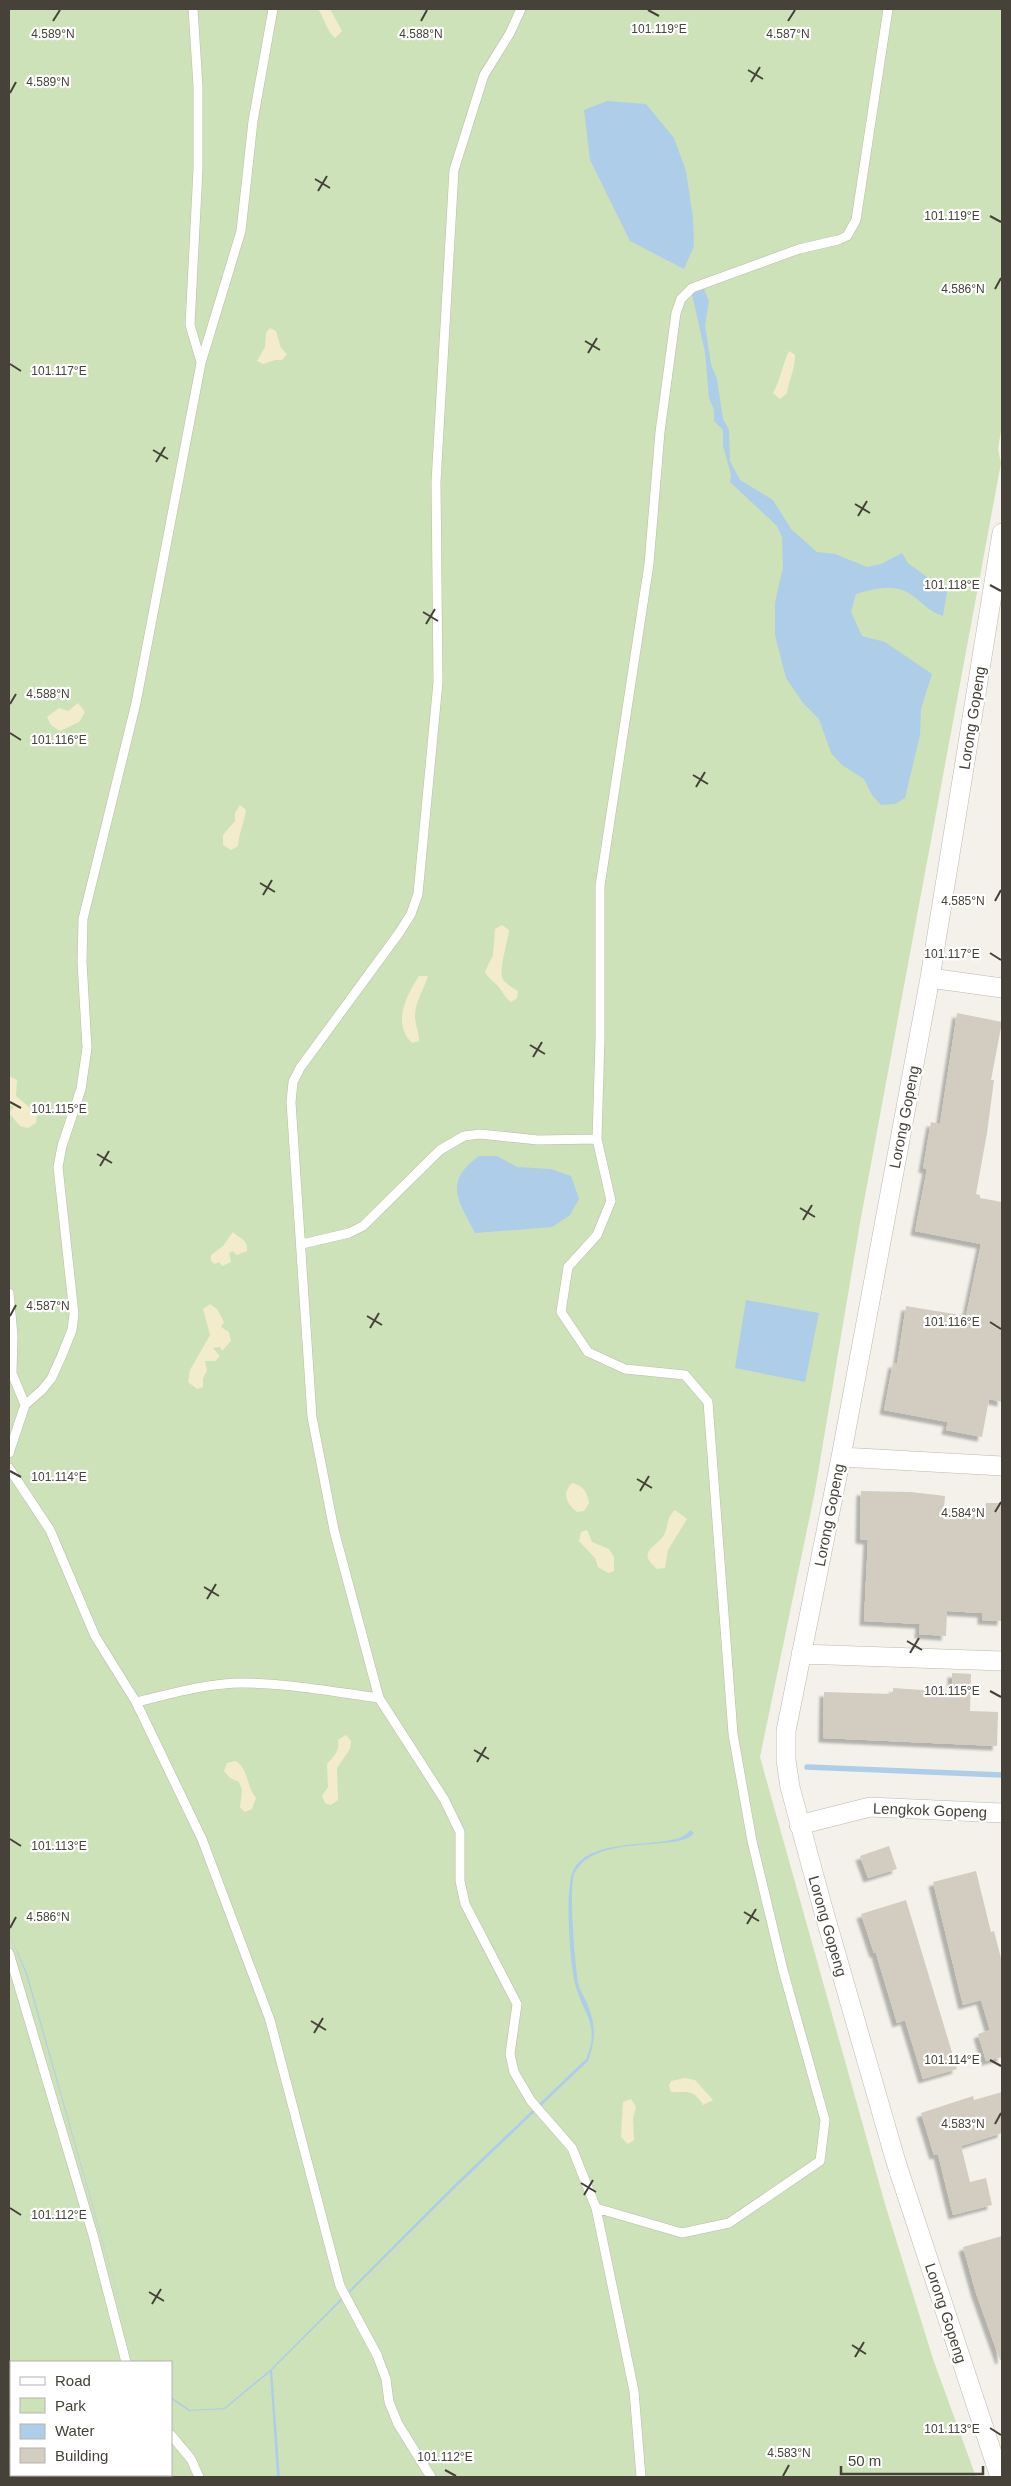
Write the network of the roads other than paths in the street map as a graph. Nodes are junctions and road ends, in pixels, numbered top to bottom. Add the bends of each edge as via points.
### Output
1 (193, 9) edge
2 (273, 9) edge
3 (521, 9) edge
4 (888, 9) edge
5 (201, 363) junction
6 (1002, 533) edge
7 (930, 978) junction
8 (1002, 988) edge
9 (597, 1139) junction
10 (302, 1244) junction
11 (9, 1293) edge
12 (25, 1405) junction
13 (9, 1453) edge
14 (841, 1457) junction
15 (1002, 1466) edge
16 (9, 1468) edge
17 (801, 1654) junction
18 (1002, 1661) edge
19 (379, 1698) junction
20 (136, 1702) junction
21 (1002, 1813) edge
22 (800, 1825) junction
23 (9, 1953) edge
24 (596, 2208) junction
25 (126, 2361) edge
26 (172, 2436) edge
27 (199, 2477) edge
28 (431, 2477) edge
29 (641, 2477) edge
30 (1000, 2477) edge

1 - 5 lane via 198,86 198,169 190,324
2 - 5 lane via 253,121 241,231
3 - 10 lane via 484,75 454,170 436,482 438,682 418,894 411,914 293,1082 291,1102
4 - 9 lane via 852,229 838,240 799,250 692,288 681,299 676,314 660,432 649,564 600,886
5 - 12 lane via 136,703 84,918 82,962 87,1048 81,1089 58,1168 74,1314 72,1330 50,1379
6 - 7 street, Lorong Gopeng
7 - 8 street
7 - 14 street, Lorong Gopeng
9 - 10 lane via 464,1136 440,1150 363,1226
9 - 24 lane via 611,1201 597,1235 568,1267 561,1312 588,1352 625,1369 685,1375 708,1402 733,1734 752,1841 783,1970 825,2120 820,2161 729,2223 682,2232
10 - 19 lane via 312,1417 334,1530
11 - 12 lane via 12,1373
12 - 13 lane
14 - 15 street
14 - 17 street, Lorong Gopeng
16 - 20 lane via 50,1530 96,1636
17 - 18 street
17 - 22 street, Lorong Gopeng via 786,1730 786,1760
19 - 20 lane via 282,1685 240,1683 197,1688
19 - 24 lane via 444,1799 460,1832 460,1881 465,1904 517,2004 510,2054 514,2072 531,2101 572,2148
20 - 28 lane via 202,1838 270,2020 340,2286 377,2355 398,2424
21 - 22 street, Lengkok Gopeng via 870,1807
22 - 30 street, Lorong Gopeng via 896,2162
23 - 25 lane via 93,2235
24 - 29 lane via 634,2391
26 - 27 lane

